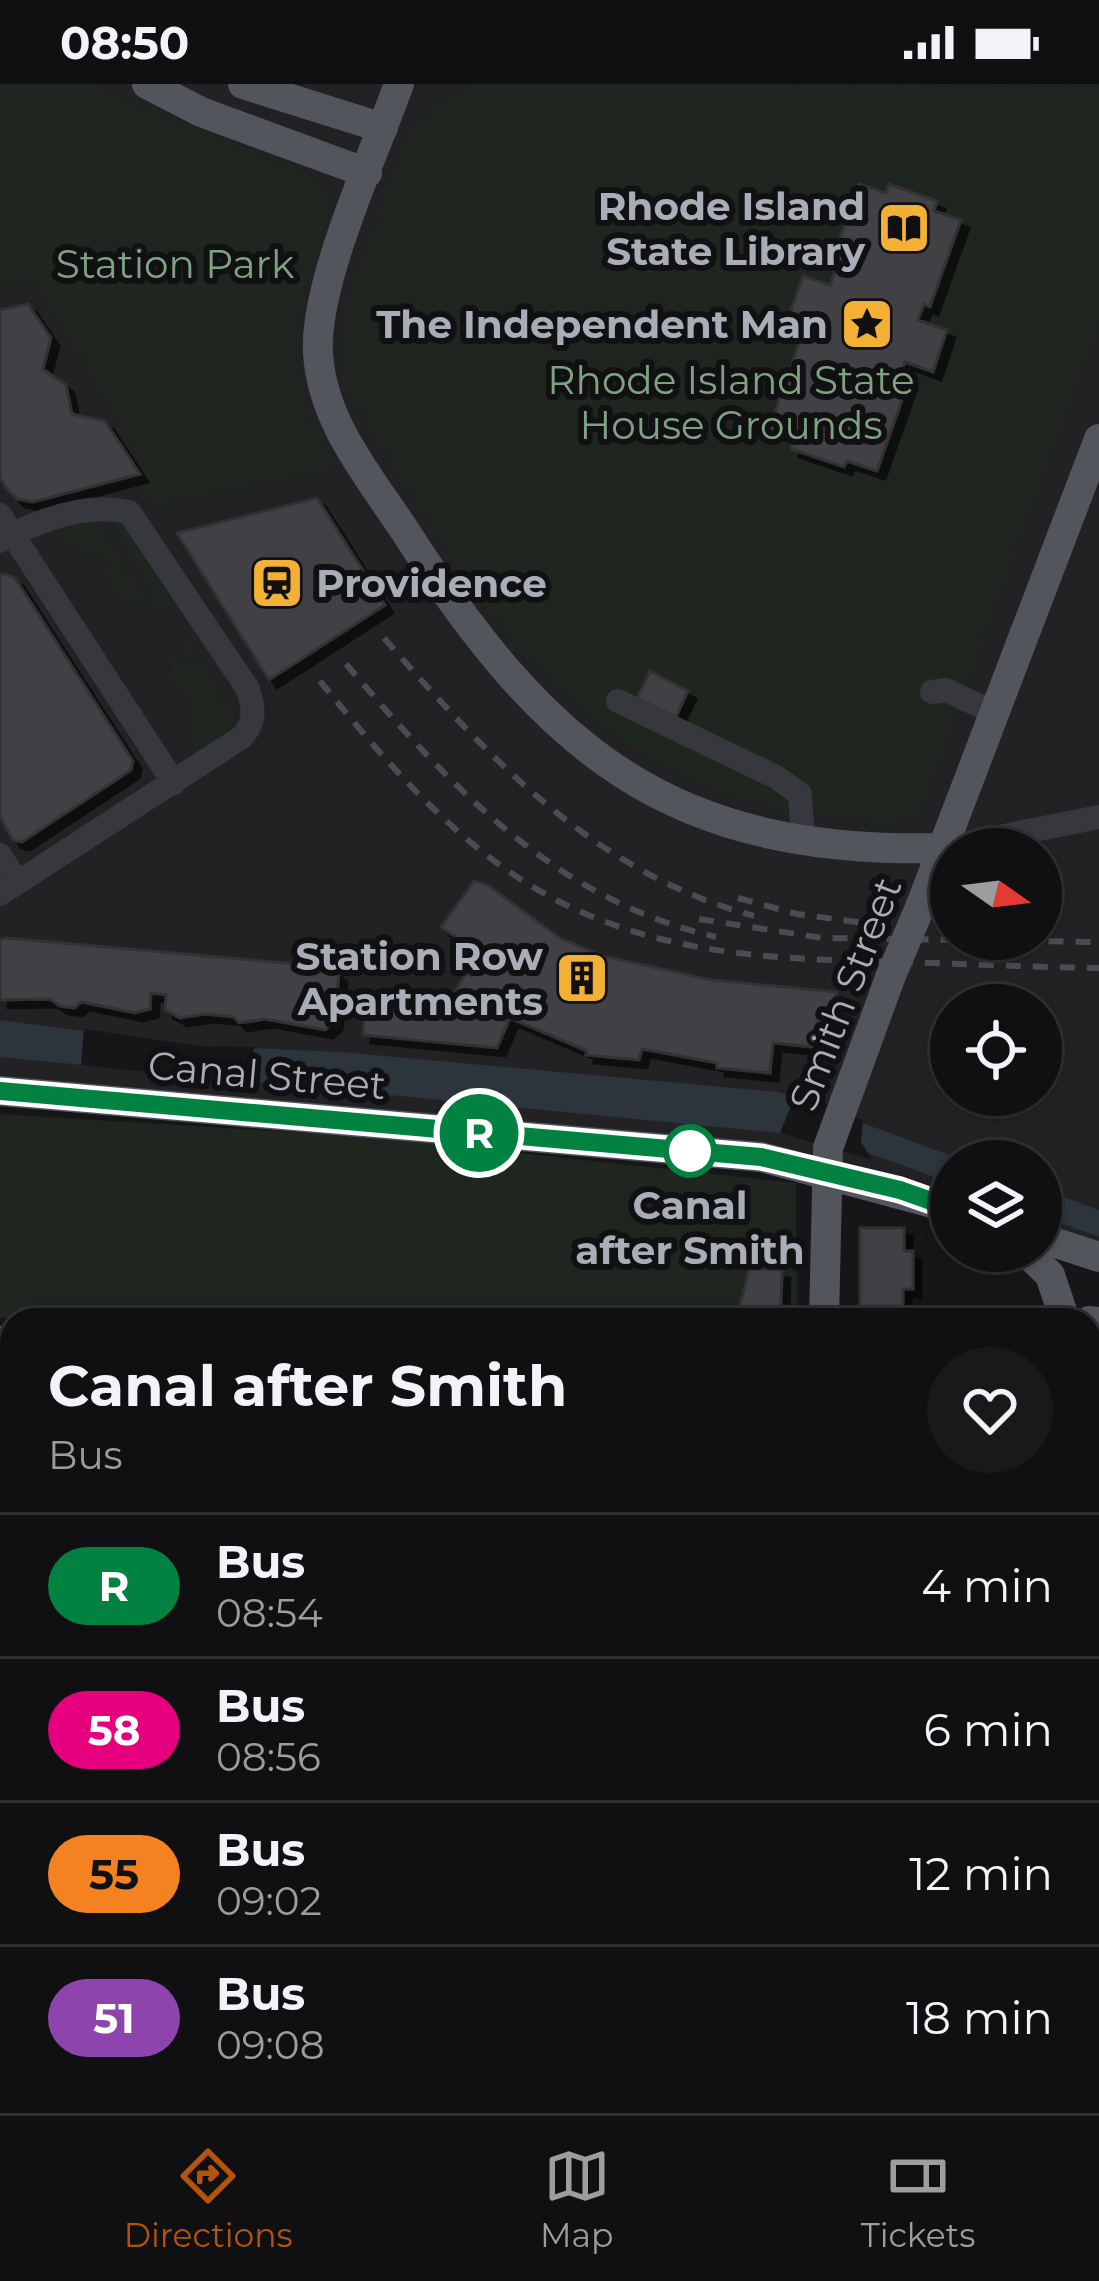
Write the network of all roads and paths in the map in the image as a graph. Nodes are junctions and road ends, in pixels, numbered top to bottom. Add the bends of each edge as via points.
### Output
1 (147, 84) edge
2 (243, 84) edge
3 (401, 86) edge
4 (383, 128) junction
5 (368, 173) junction
6 (1099, 439) edge
7 (4, 530) edge
8 (618, 701) dead end
9 (174, 783) junction
10 (1099, 817) edge
11 (950, 828) edge
12 (1044, 828) edge
13 (803, 839) junction
14 (930, 848) edge
15 (0, 855) edge
16 (930, 883) edge
17 (9, 888) edge
18 (0, 1091) edge
19 (827, 1159) junction
20 (930, 1200) edge
21 (1062, 1245) edge
22 (1099, 1258) edge
23 (1047, 1272) edge
24 (824, 1308) edge
25 (1060, 1308) edge

1 - 5 main road
2 - 4 main road
3 - 4 main road
4 - 5 main road
5 - 13 main road via 320,315 322,379 341,432 437,581 501,668 577,744 623,776 714,818
6 - 11 main road, Smith Street via 986,710
7 - 9 street
7 - 9 street via 102,509 129,512 142,525 254,708 242,737
8 - 13 street via 800,794
9 - 17 street
10 - 12 street
13 - 14 main road
15 - 17 street
16 - 19 main road, Smith Street, bridge via 838,1107
18 - 19 main road, Canal Street
19 - 20 main road, Canal Street
19 - 24 main road, Smith Street
21 - 22 main road
23 - 25 main road

